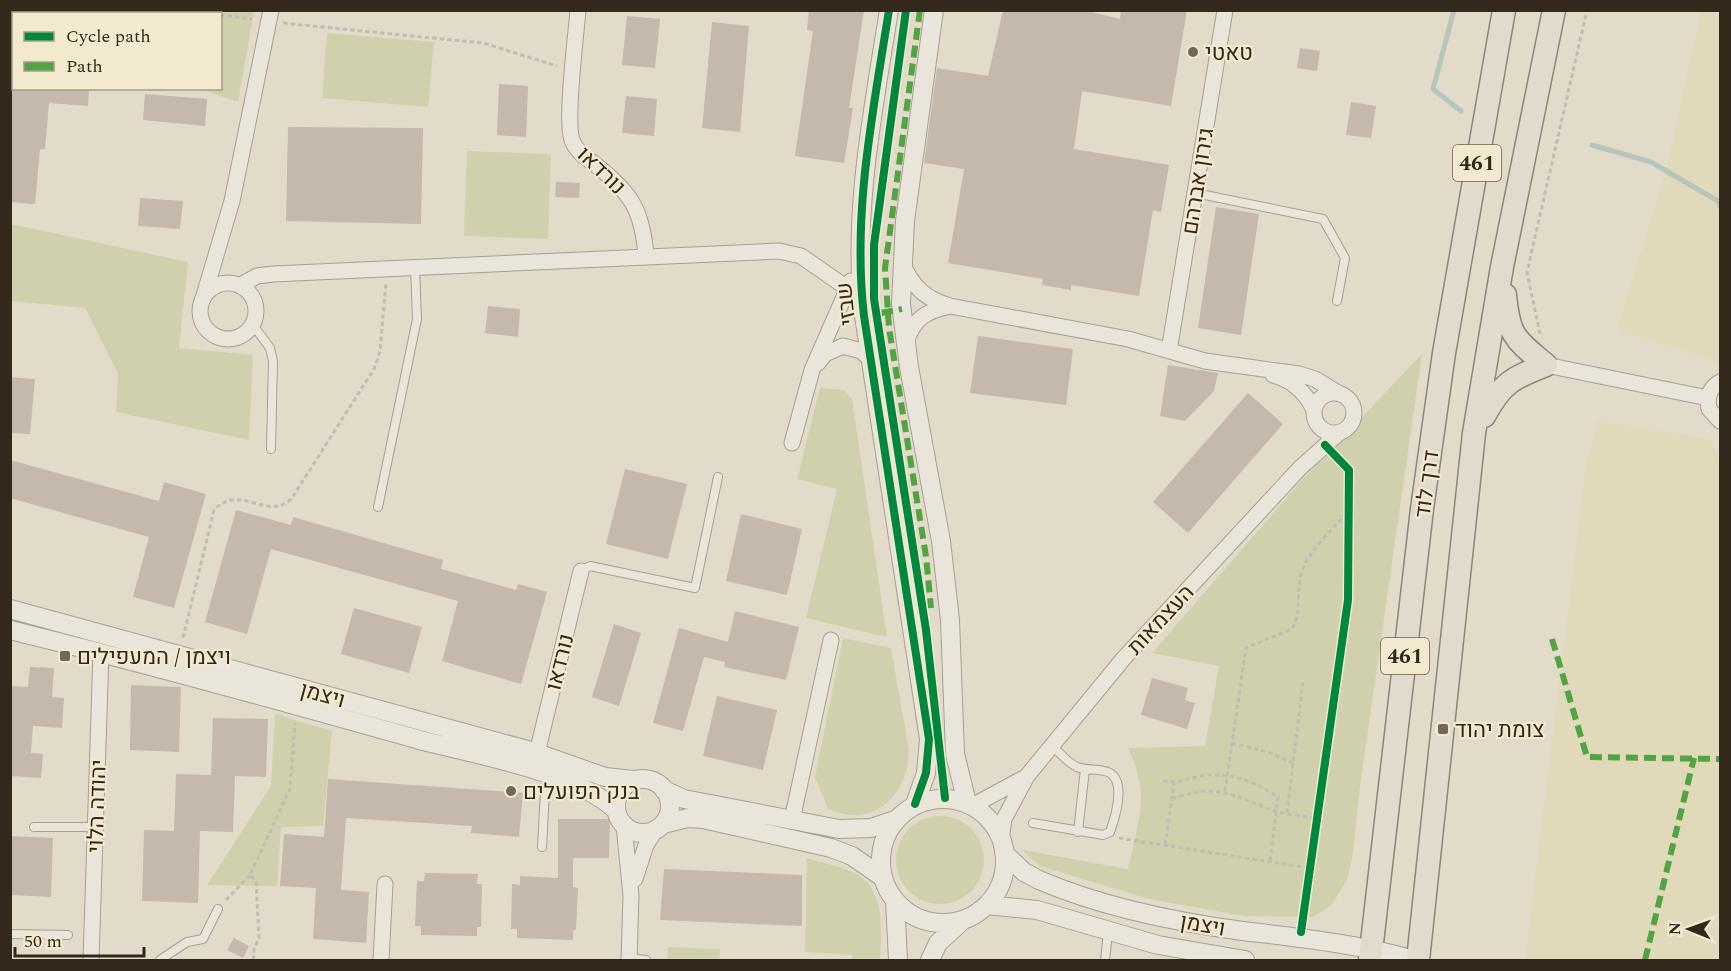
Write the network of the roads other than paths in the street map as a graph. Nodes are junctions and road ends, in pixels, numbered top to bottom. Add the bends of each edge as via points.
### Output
1 (578, 10) edge
2 (889, 10) edge
3 (934, 10) edge
4 (1225, 10) edge
5 (1504, 10) edge
6 (1554, 10) edge
7 (271, 16) edge
8 (1195, 193) junction
9 (220, 242) junction
10 (646, 255) junction
11 (901, 260) junction
12 (859, 264) junction
13 (1502, 267) junction
14 (415, 268) junction
15 (237, 284) junction
16 (847, 288) junction
17 (203, 299) junction
18 (1337, 301) dead end
19 (950, 306) junction
20 (253, 325) junction
21 (906, 345) junction
22 (1168, 351) junction
23 (870, 359) junction
24 (1546, 365) junction
25 (812, 370) junction
26 (1258, 370) junction
27 (1720, 382) edge
28 (1338, 393) junction
29 (1708, 398) junction
30 (1315, 416) junction
31 (1720, 421) edge
32 (1339, 433) junction
33 (1474, 433) junction
34 (792, 442) dead end
35 (271, 449) dead end
36 (1300, 468) junction
37 (718, 477) dead end
38 (378, 507) dead end
39 (580, 572) joint
40 (10, 609) edge
41 (10, 630) edge
42 (831, 640) dead end
43 (101, 652) junction
44 (1052, 746) junction
45 (537, 753) junction
46 (1085, 769) junction
47 (1027, 776) junction
48 (554, 777) junction
49 (634, 780) junction
50 (664, 790) junction
51 (915, 804) junction
52 (970, 804) junction
53 (620, 818) junction
54 (792, 820) junction
55 (895, 820) junction
56 (1033, 823) dead end
57 (34, 827) dead end
58 (95, 827) junction
59 (660, 827) junction
60 (1078, 832) junction
61 (1003, 846) junction
62 (542, 847) dead end
63 (882, 877) junction
64 (385, 884) dead end
65 (631, 896) junction
66 (895, 900) junction
67 (987, 905) junction
68 (218, 909) road end
69 (964, 920) junction
70 (1108, 931) junction
71 (10, 934) edge
72 (68, 935) dead end
73 (1371, 954) edge
74 (629, 959) edge
75 (91, 960) edge
76 (160, 960) edge
77 (381, 960) edge
78 (646, 960) edge
79 (898, 960) edge
80 (930, 960) edge
81 (1105, 960) edge
82 (1245, 960) edge
83 (1416, 960) edge

1 - 10 street, נורדאו via 571,138 576,149 618,182 638,210 644,226
2 - 12 street, שבזי via 861,197
3 - 11 street
4 - 8 street, גירון אברהם
5 - 73 main road, דרך לוד / 461 via 1444,353 1422,509
6 - 13 main road, 461
7 - 9 street
8 - 18 lane via 1323,219 1344,258
8 - 22 street, גירון אברהם
9 - 15 street via 222,265
9 - 17 street
10 - 14 street
10 - 16 street via 778,251 801,256
11 - 19 street via 920,292 932,301
11 - 21 street
12 - 16 street
12 - 23 street, שבזי
13 - 24 main road via 1508,323 1519,342
13 - 33 main road, 461
14 - 15 street via 273,274
14 - 38 lane via 417,319
15 - 17 street via 215,286
15 - 20 street via 253,298
16 - 25 street
17 - 20 street via 201,316 219,337 238,337
19 - 21 street via 922,316 910,329
19 - 22 street via 1106,335
20 - 35 lane via 270,348 273,361
21 - 52 street via 941,541 950,620 955,754
22 - 26 street
23 - 25 street via 861,351 843,346 825,354
23 - 51 street, שבזי via 928,739 926,773
24 - 29 street
24 - 33 main road via 1511,378 1496,392
25 - 34 street
26 - 28 street via 1299,374
26 - 30 street via 1280,377 1308,396
27 - 29 street
28 - 30 street via 1326,395 1316,404
28 - 32 street via 1350,400 1355,413 1350,426
29 - 31 street via 1709,409
30 - 32 street via 1326,432
30 - 36 street, העצמאות via 1311,448
32 - 36 street, העצמאות
33 - 83 main road, 461
36 - 44 street, העצמאות via 1124,658
37 - 39 lane via 695,588 590,566
39 - 45 street, נורדאו
40 - 45 street, ויצמן
41 - 43 street, ויצמן
42 - 54 street
43 - 48 street, ויצמן
43 - 58 street, יהודה הלוי
44 - 46 lane via 1076,767
44 - 47 street, העצמאות
45 - 49 street, ויצמן via 605,777
46 - 60 lane
46 - 60 lane via 1109,772 1118,787 1110,832
47 - 52 street, העצמאות
47 - 61 street, העצמאות via 1004,819
48 - 53 street, ויצמן via 606,801
48 - 62 lane via 545,791
49 - 50 street via 651,781
49 - 53 street via 622,789 616,801
50 - 54 street via 684,799
50 - 59 street via 669,804
51 - 52 street via 945,798
51 - 55 street
52 - 61 street via 996,828
53 - 59 street via 640,833
53 - 65 street
54 - 55 street via 847,830
55 - 63 street via 882,849
56 - 60 lane
57 - 58 lane
58 - 75 street, יהודה הלוי
59 - 63 street via 673,820 703,819 831,848 860,860
59 - 65 street via 638,864
61 - 67 street via 1003,877
61 - 73 street, ויצמן via 1024,872 1039,880 1141,912
63 - 66 street
64 - 77 street
65 - 74 street
66 - 69 street via 925,921
66 - 79 street
67 - 69 street
67 - 70 street, ויצמן via 1037,910
68 - 76 lane via 203,939 187,942
69 - 80 street via 939,943
70 - 81 lane
70 - 82 street, ויצמן via 1158,945
71 - 72 lane
73 - 83 street, ויצמן
74 - 78 lane

